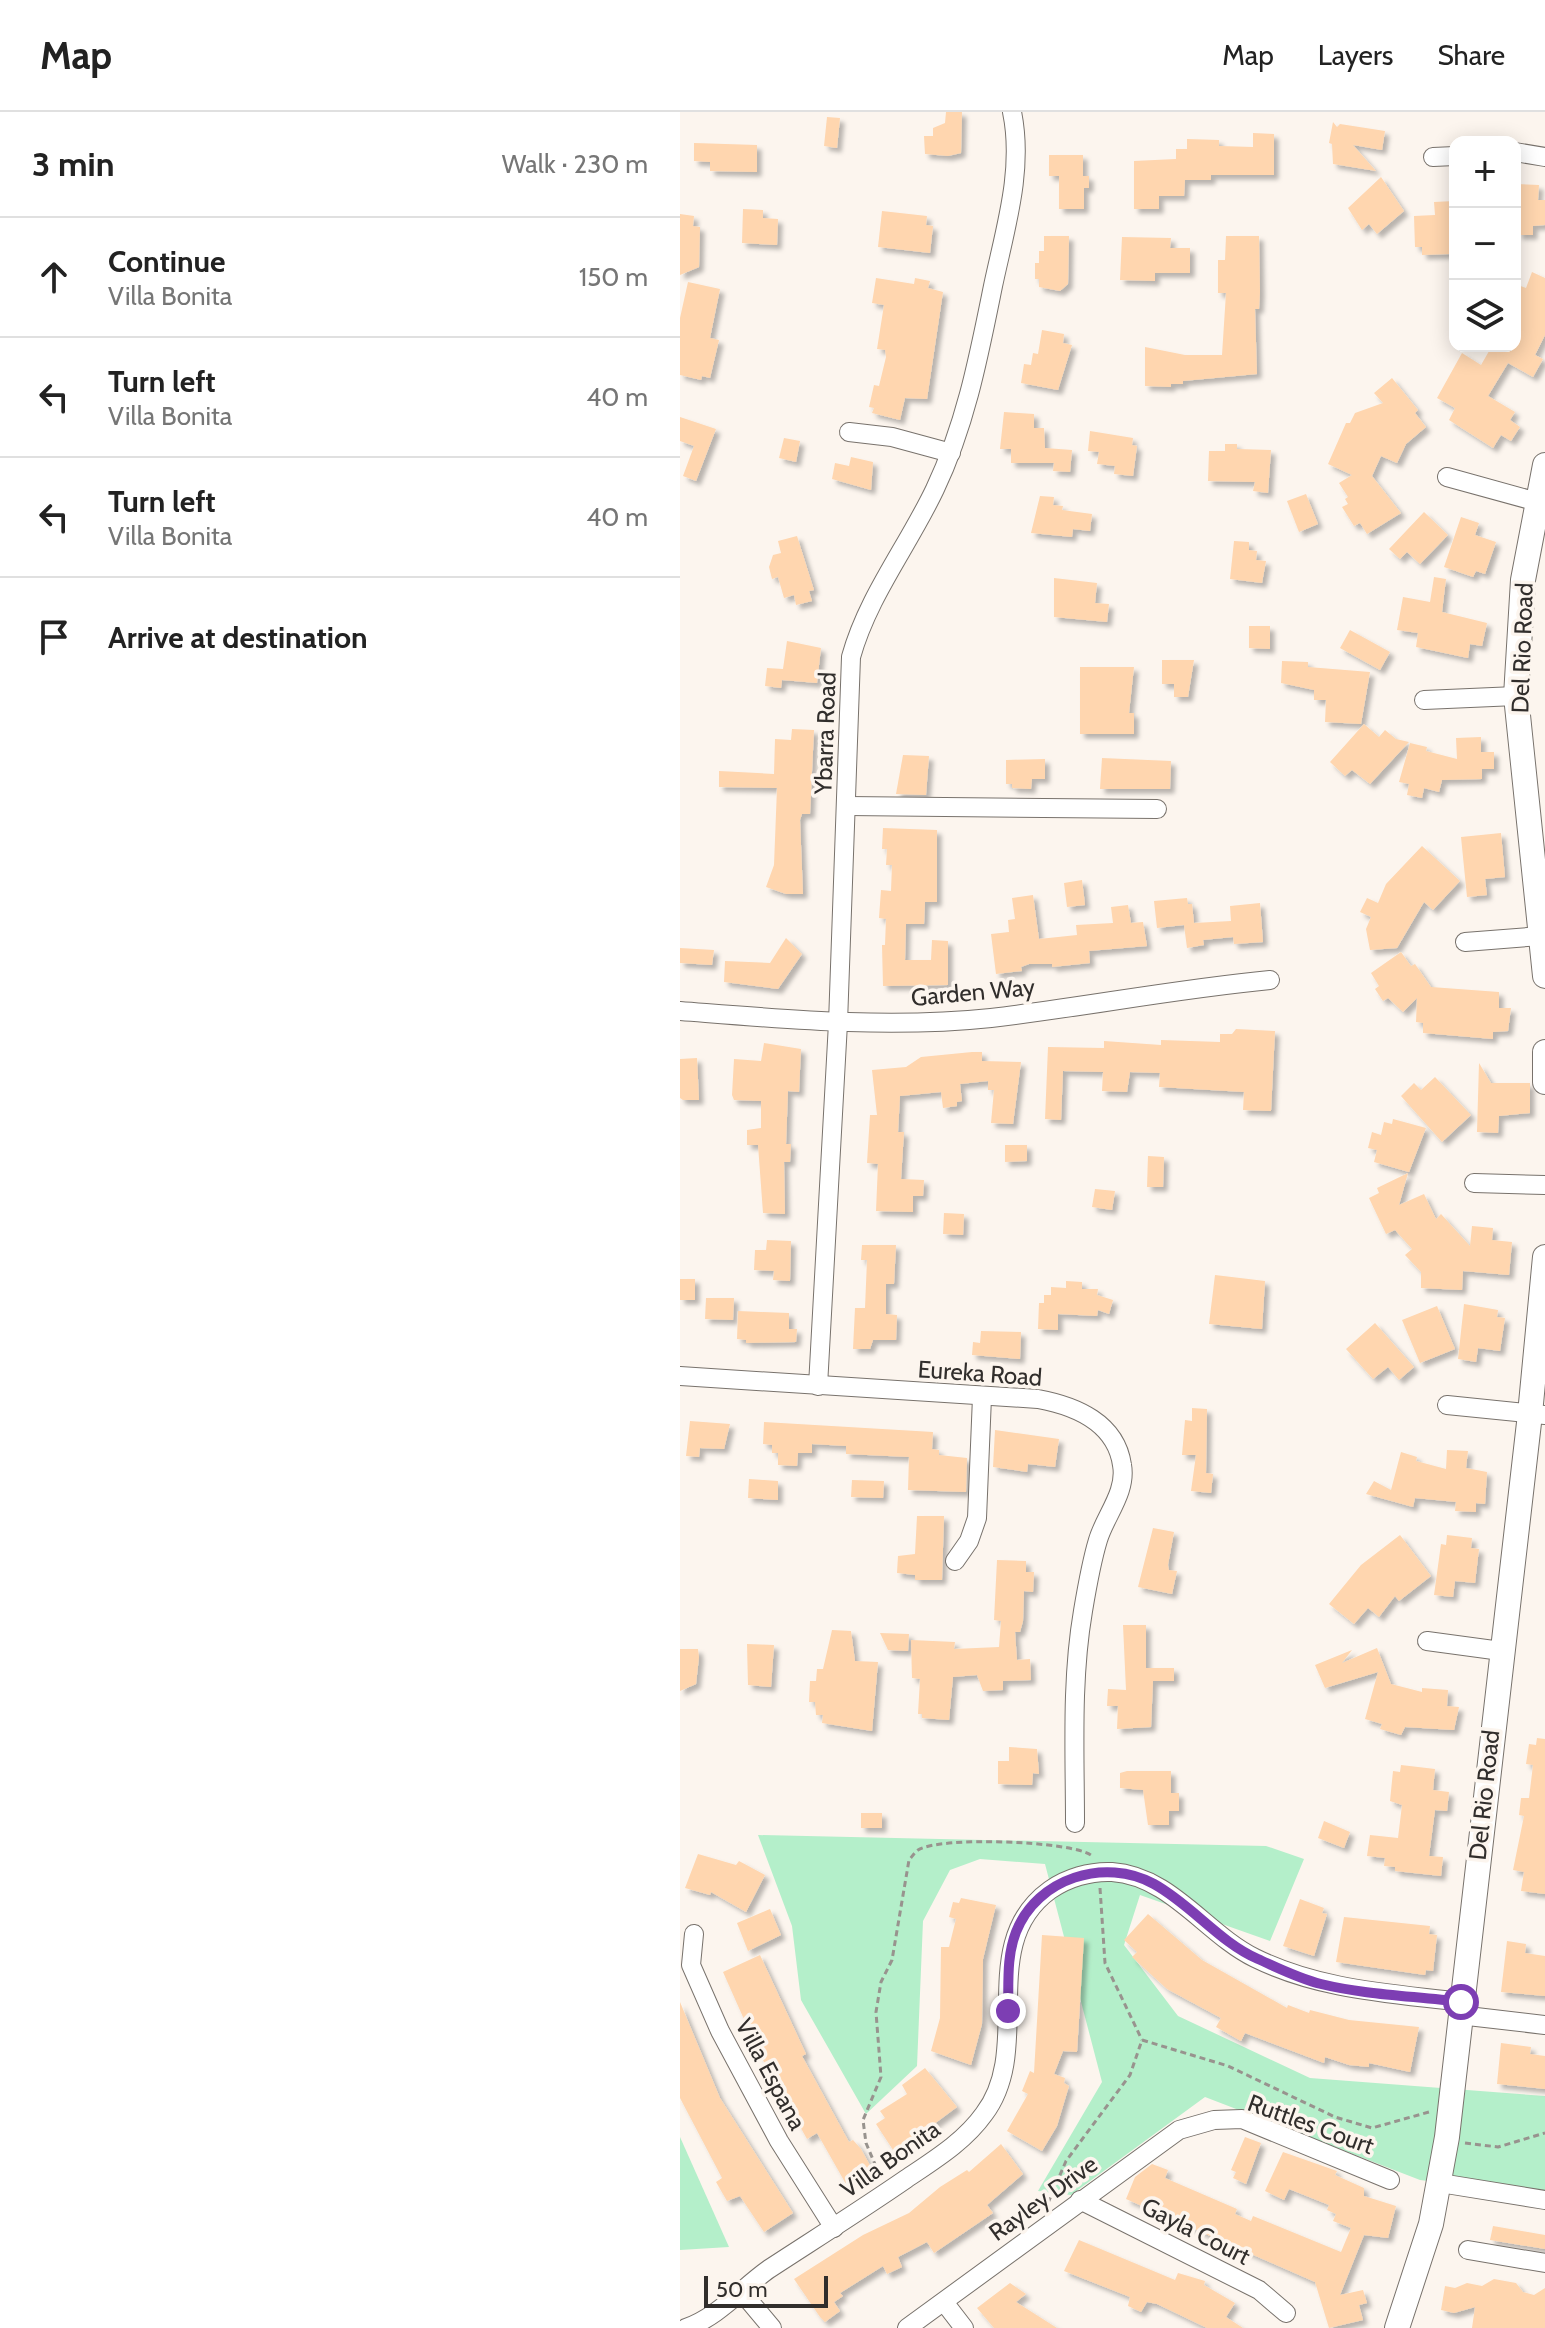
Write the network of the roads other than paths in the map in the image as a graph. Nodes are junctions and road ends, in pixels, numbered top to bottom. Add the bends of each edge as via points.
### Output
1 (1012, 112) edge
2 (1521, 153) edge
3 (1449, 156) edge
4 (1433, 157) dead end
5 (1545, 157) edge
6 (849, 432) dead end
7 (951, 453) junction
8 (1545, 465) edge
9 (1447, 477) dead end
10 (1541, 501) edge
11 (1516, 696) junction
12 (1424, 700) dead end
13 (847, 806) junction
14 (1157, 809) dead end
15 (1541, 936) junction
16 (1465, 942) dead end
17 (1545, 976) edge
18 (1270, 980) dead end
19 (680, 1011) edge
20 (838, 1023) junction
21 (1545, 1052) edge
22 (1545, 1082) edge
23 (1474, 1183) dead end
24 (1545, 1185) edge
25 (1545, 1257) edge
26 (680, 1376) edge
27 (818, 1386) junction
28 (982, 1397) junction
29 (1447, 1405) dead end
30 (1538, 1414) edge
31 (955, 1561) dead end
32 (1427, 1641) dead end
33 (1501, 1651) junction
34 (1075, 1823) dead end
35 (694, 1934) dead end
36 (1460, 2009) junction
37 (1545, 2025) edge
38 (1214, 2120) joint
39 (1390, 2180) dead end
40 (1440, 2183) junction
41 (1080, 2200) junction
42 (1545, 2200) edge
43 (834, 2228) junction
44 (1468, 2250) dead end
45 (1545, 2263) edge
46 (741, 2291) junction
47 (944, 2302) junction
48 (1286, 2313) dead end
49 (686, 2328) edge
50 (772, 2328) edge
51 (907, 2328) edge
52 (964, 2328) edge
53 (1397, 2328) edge

1 - 7 street, Ybarra Road via 1017,134 1015,183 974,384
2 - 5 street
3 - 4 street
6 - 7 street
7 - 13 street, Ybarra Road via 859,628 851,657
8 - 10 main road, Del Rio Road
9 - 10 street
10 - 11 main road, Del Rio Road via 1523,580
11 - 12 street
11 - 15 main road, Del Rio Road
13 - 14 street
13 - 20 street, Ybarra Road
15 - 16 street
15 - 17 main road, Del Rio Road
18 - 20 street, Garden Way via 990,1018
19 - 20 street, Garden Way
20 - 27 street, Ybarra Road
21 - 22 main road
23 - 24 street
25 - 30 main road, Del Rio Road
26 - 27 street, Eureka Road
27 - 28 street, Eureka Road
28 - 31 street via 977,1518
28 - 34 street, Eureka Road via 1038,1399 1078,1410 1104,1427 1123,1466 1118,1494 1099,1538 1081,1624 1075,1672
29 - 30 street
30 - 33 main road, Del Rio Road
32 - 33 street
33 - 36 main road, Del Rio Road
35 - 43 street, Villa Espana via 691,1965 720,2031 779,2141
36 - 37 street, Villa Bonita
36 - 40 main road, Del Rio Road
36 - 43 street, Villa Bonita via 1321,1984 1255,1958 1157,1885 1127,1874 1096,1873 1054,1887 1032,1906 1008,1957 1004,2064 985,2114 951,2148
38 - 39 street, Ruttles Court via 1242,2119
38 - 41 street, Rayley Drive via 1179,2130
40 - 42 street
40 - 53 main road, Del Rio Road via 1421,2262
41 - 47 street, Rayley Drive
41 - 48 street, Gayla Court via 1259,2290
43 - 46 street, Villa Bonita
44 - 45 street
46 - 49 street, Villa Bonita
46 - 50 street
47 - 51 street, Rayley Drive
47 - 52 street

